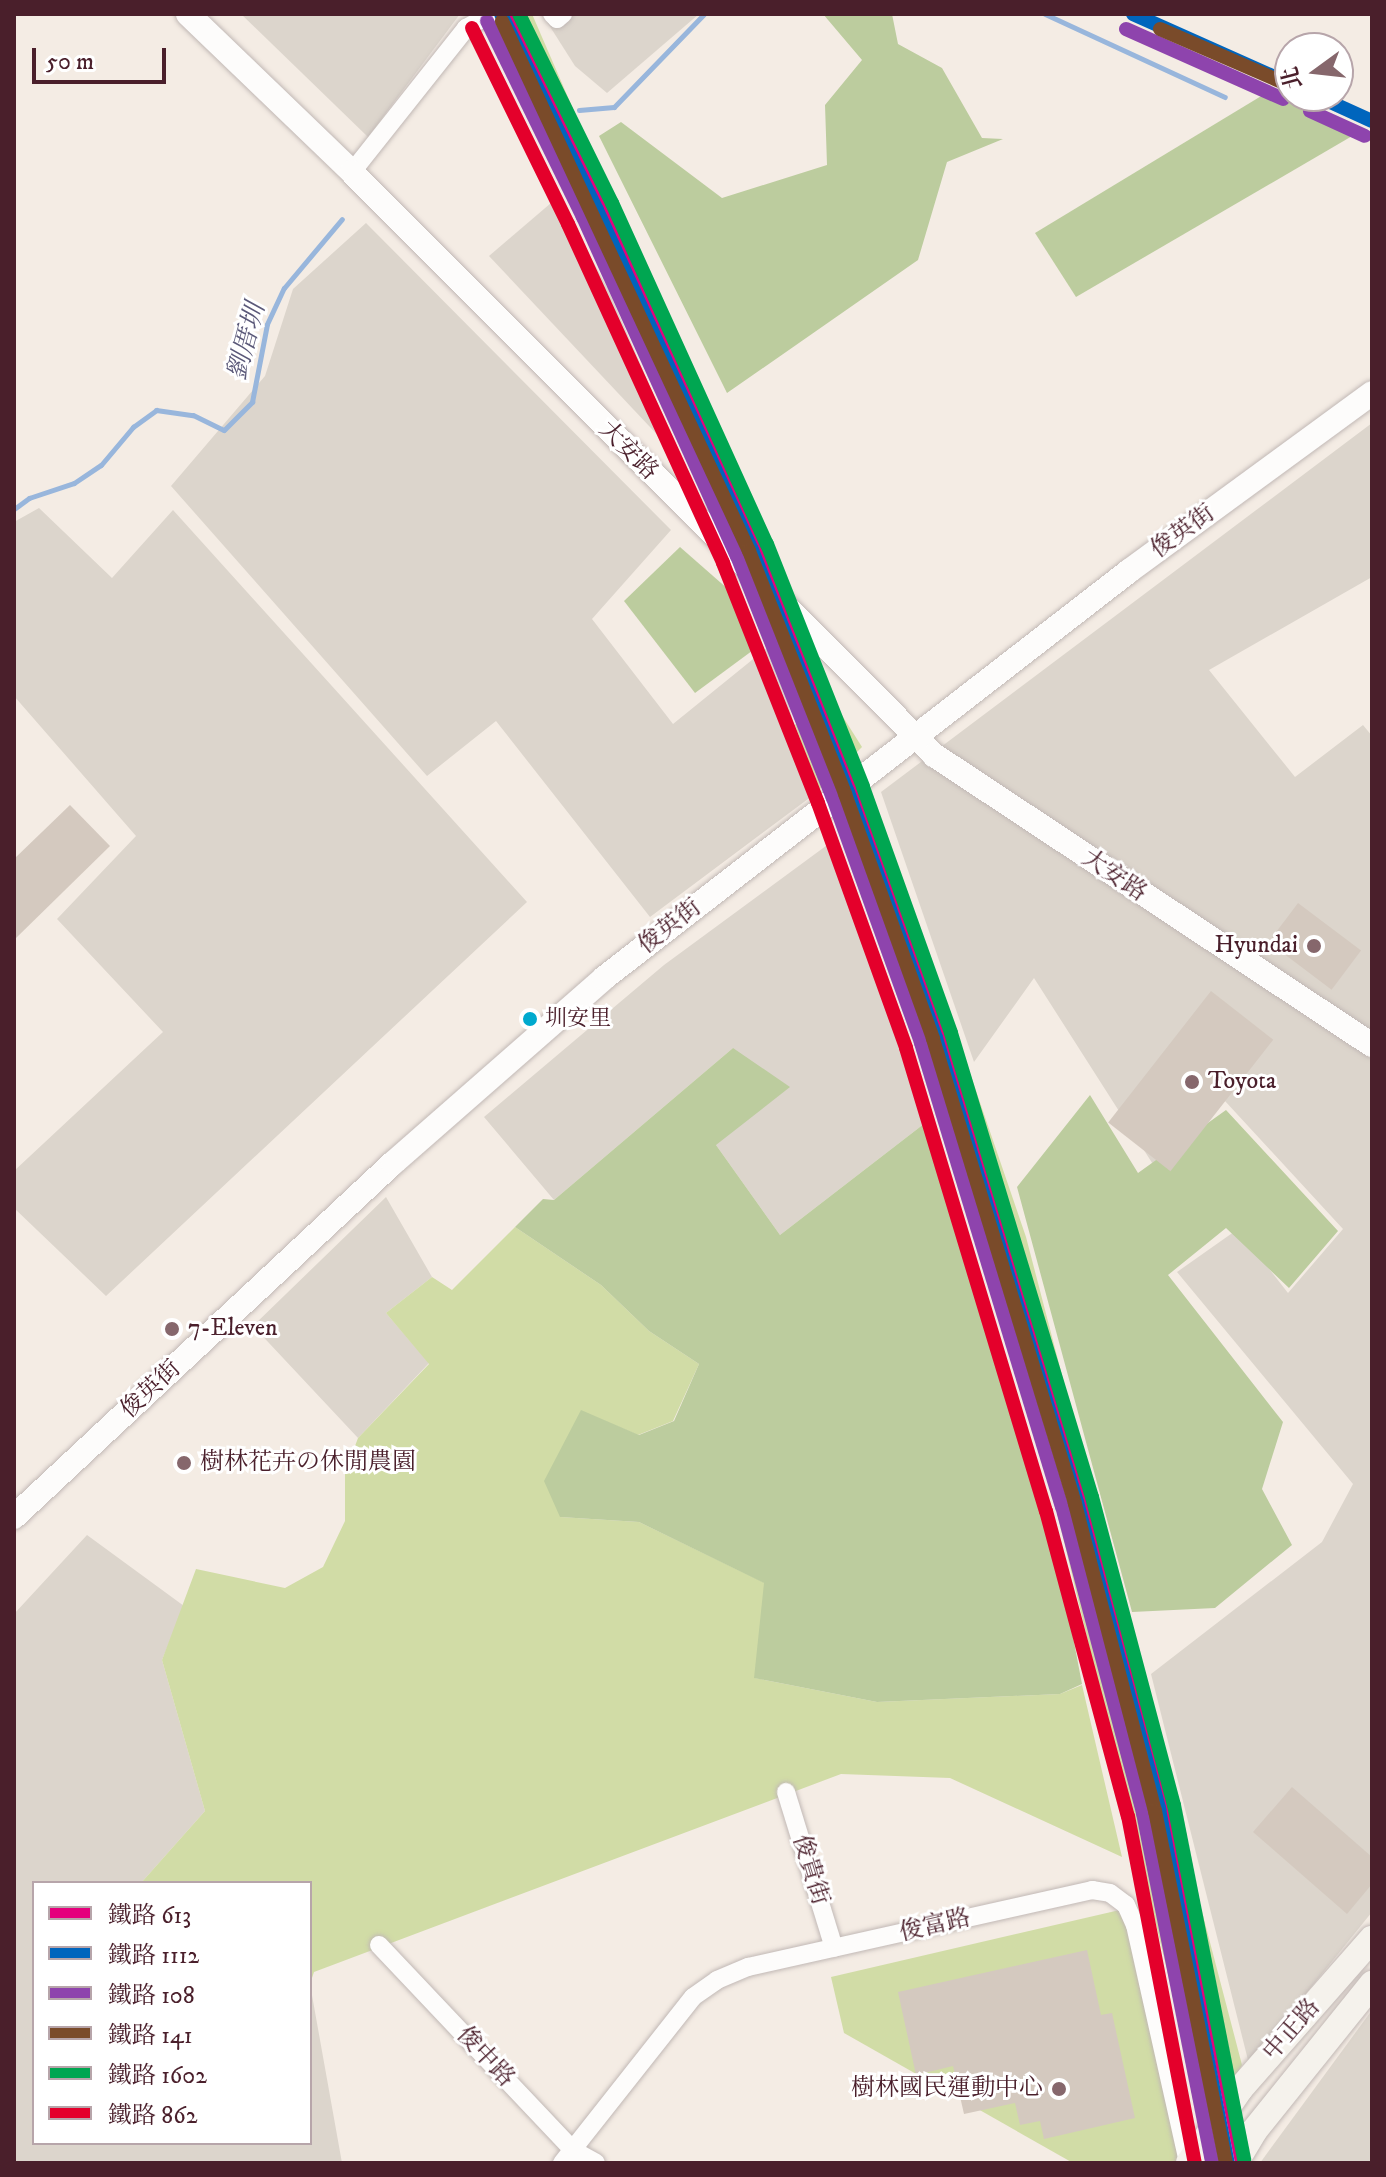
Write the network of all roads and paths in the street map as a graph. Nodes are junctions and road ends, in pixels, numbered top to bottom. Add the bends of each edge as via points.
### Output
1 (188, 14) edge
2 (491, 14) edge
3 (552, 14) edge
4 (563, 14) edge
5 (352, 172) junction
6 (1372, 393) edge
7 (915, 737) junction
8 (1372, 1045) edge
9 (14, 1517) edge
10 (786, 1792) dead end
11 (1372, 1939) edge
12 (379, 1945) dead end
13 (834, 1948) junction
14 (1372, 1984) edge
15 (568, 2156) edge
16 (596, 2163) edge
17 (1188, 2163) edge
18 (1235, 2163) edge

1 - 5 street, 大安路
2 - 5 street via 466,28
3 - 4 street via 557,19
5 - 7 street, 大安路
6 - 7 street, 俊英街
7 - 8 street, 大安路 via 1004,803
7 - 9 street, 俊英街 via 604,978 525,1046
10 - 13 street, 俊貴街
11 - 17 main road, 中正路 via 1240,2089
12 - 15 street, 俊中路
13 - 15 street, 俊富路 via 748,1967 693,1997
13 - 17 street, 俊富路 via 1092,1890 1110,1893 1126,1905 1135,1925
14 - 18 main road, 中正路 via 1254,2131
15 - 16 street, 俊中路

